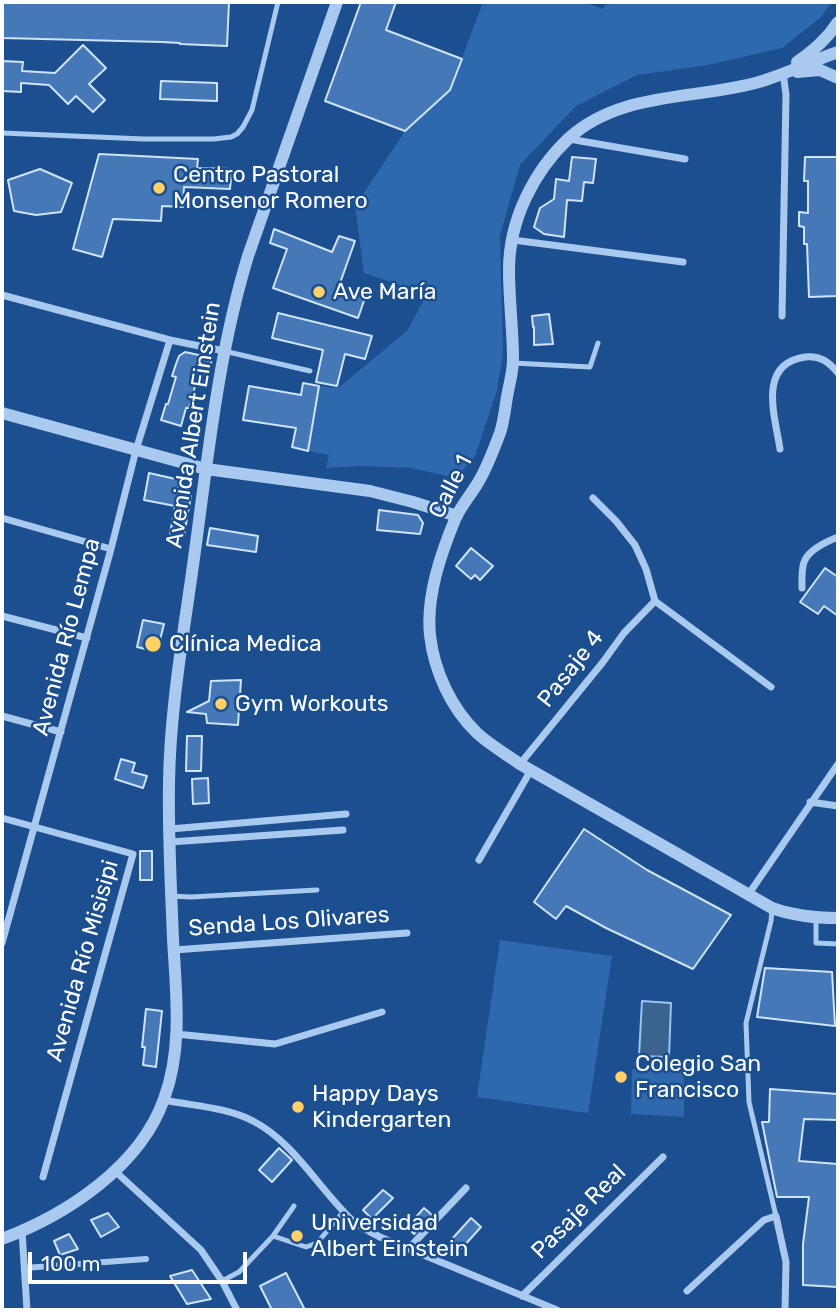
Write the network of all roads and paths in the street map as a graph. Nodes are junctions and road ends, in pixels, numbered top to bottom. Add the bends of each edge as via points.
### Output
1 (278, 2) edge
2 (337, 2) edge
3 (838, 22) edge
4 (838, 52) edge
5 (783, 72) junction
6 (838, 78) edge
7 (2, 133) edge
8 (568, 139) junction
9 (685, 159) dead end
10 (513, 240) junction
11 (682, 262) dead end
12 (2, 295) edge
13 (782, 316) dead end
14 (170, 340) junction
15 (598, 343) dead end
16 (224, 351) junction
17 (513, 363) junction
18 (310, 370) dead end
19 (838, 373) edge
20 (2, 413) edge
21 (780, 449) dead end
22 (136, 450) junction
23 (206, 469) junction
24 (593, 498) dead end
25 (457, 516) junction
26 (2, 518) edge
27 (838, 537) edge
28 (111, 549) junction
29 (802, 588) dead end
30 (655, 601) junction
31 (2, 616) edge
32 (87, 638) junction
33 (771, 687) dead end
34 (2, 716) edge
35 (61, 732) junction
36 (838, 764) edge
37 (526, 767) junction
38 (810, 802) junction
39 (838, 806) edge
40 (346, 814) dead end
41 (2, 818) edge
42 (34, 826) junction
43 (342, 830) dead end
44 (175, 835) junction
45 (479, 860) dead end
46 (317, 890) dead end
47 (748, 895) junction
48 (171, 896) junction
49 (772, 908) junction
50 (5, 917) edge
51 (817, 918) junction
52 (838, 918) edge
53 (407, 933) dead end
54 (2, 943) edge
55 (838, 944) edge
56 (174, 950) junction
57 (382, 1012) dead end
58 (177, 1034) junction
59 (164, 1100) junction
60 (663, 1157) dead end
61 (116, 1172) junction
62 (43, 1177) dead end
63 (466, 1188) dead end
64 (294, 1206) dead end
65 (344, 1211) junction
66 (776, 1216) junction
67 (22, 1231) junction
68 (273, 1236) junction
69 (2, 1239) edge
70 (409, 1248) junction
71 (146, 1259) dead end
72 (24, 1268) junction
73 (222, 1281) junction
74 (687, 1291) dead end
75 (522, 1296) junction
76 (27, 1310) edge
77 (237, 1310) edge
78 (557, 1310) edge
79 (785, 1310) edge

1 - 7 lane via 252,110 231,137 144,139
2 - 16 street, Avenida Albert Einstein via 248,256
3 - 5 street via 816,48
4 - 5 street, Calle 1
5 - 6 street via 820,70
5 - 8 street, Calle 1 via 758,82 633,105 589,122
5 - 13 street
8 - 9 street
8 - 10 street, Calle 1 via 532,184
10 - 11 street
10 - 17 street, Calle 1 via 509,268
12 - 14 street
14 - 16 street
14 - 22 street, Avenida Río Lempa
15 - 17 lane via 590,367
16 - 18 lane
16 - 23 street, Avenida Albert Einstein
17 - 25 street, Calle 1 via 501,430 480,480
19 - 21 street via 823,358 809,356 781,367 772,388
20 - 22 street
22 - 23 street
22 - 28 street, Avenida Río Lempa
23 - 25 street via 370,491
23 - 44 street, Avenida Albert Einstein via 173,711 169,782
24 - 30 street via 635,545
25 - 37 street, Calle 1 via 429,604 431,648 440,677 469,724
26 - 28 street
27 - 29 street via 806,557
28 - 32 street, Avenida Río Lempa
30 - 33 street
30 - 37 street, Pasaje 4 via 624,633
31 - 32 street
32 - 35 street, Avenida Río Lempa
34 - 35 street
35 - 42 street, Avenida Río Lempa
36 - 38 street
37 - 45 street, Pasaje 4
37 - 47 street, Calle 1
38 - 39 street
38 - 47 street
40 - 44 street
41 - 42 street
42 - 50 street, Avenida Río Lempa
42 - 62 street, Avenida Río Misisipi via 133,854
43 - 44 street
44 - 48 street, Avenida Albert Einstein
46 - 48 lane
47 - 49 street, Calle 1
48 - 56 street, Avenida Albert Einstein
49 - 51 street, Calle 1
49 - 66 lane via 747,1023 749,1102
50 - 54 street, Avenida Río Lempa
51 - 52 street, Calle 1
51 - 55 lane via 816,943
53 - 56 street, Senda Los Olivares
56 - 58 street, Avenida Albert Einstein
57 - 58 street via 275,1044
58 - 59 street, Avenida Albert Einstein
59 - 61 street, Avenida Albert Einstein via 153,1125
59 - 65 street via 228,1112 260,1125 280,1140
60 - 75 street, Pasaje Real
61 - 67 street, Avenida Albert Einstein via 57,1215
61 - 73 street via 201,1250
63 - 70 street
64 - 68 lane
65 - 68 lane via 317,1243 306,1247
65 - 70 street via 360,1226
66 - 74 street via 764,1220
66 - 79 street via 786,1262
67 - 69 street, Avenida Albert Einstein
67 - 72 street
68 - 73 lane via 239,1272
70 - 75 street
71 - 72 street
72 - 76 street
73 - 77 street
75 - 78 street

